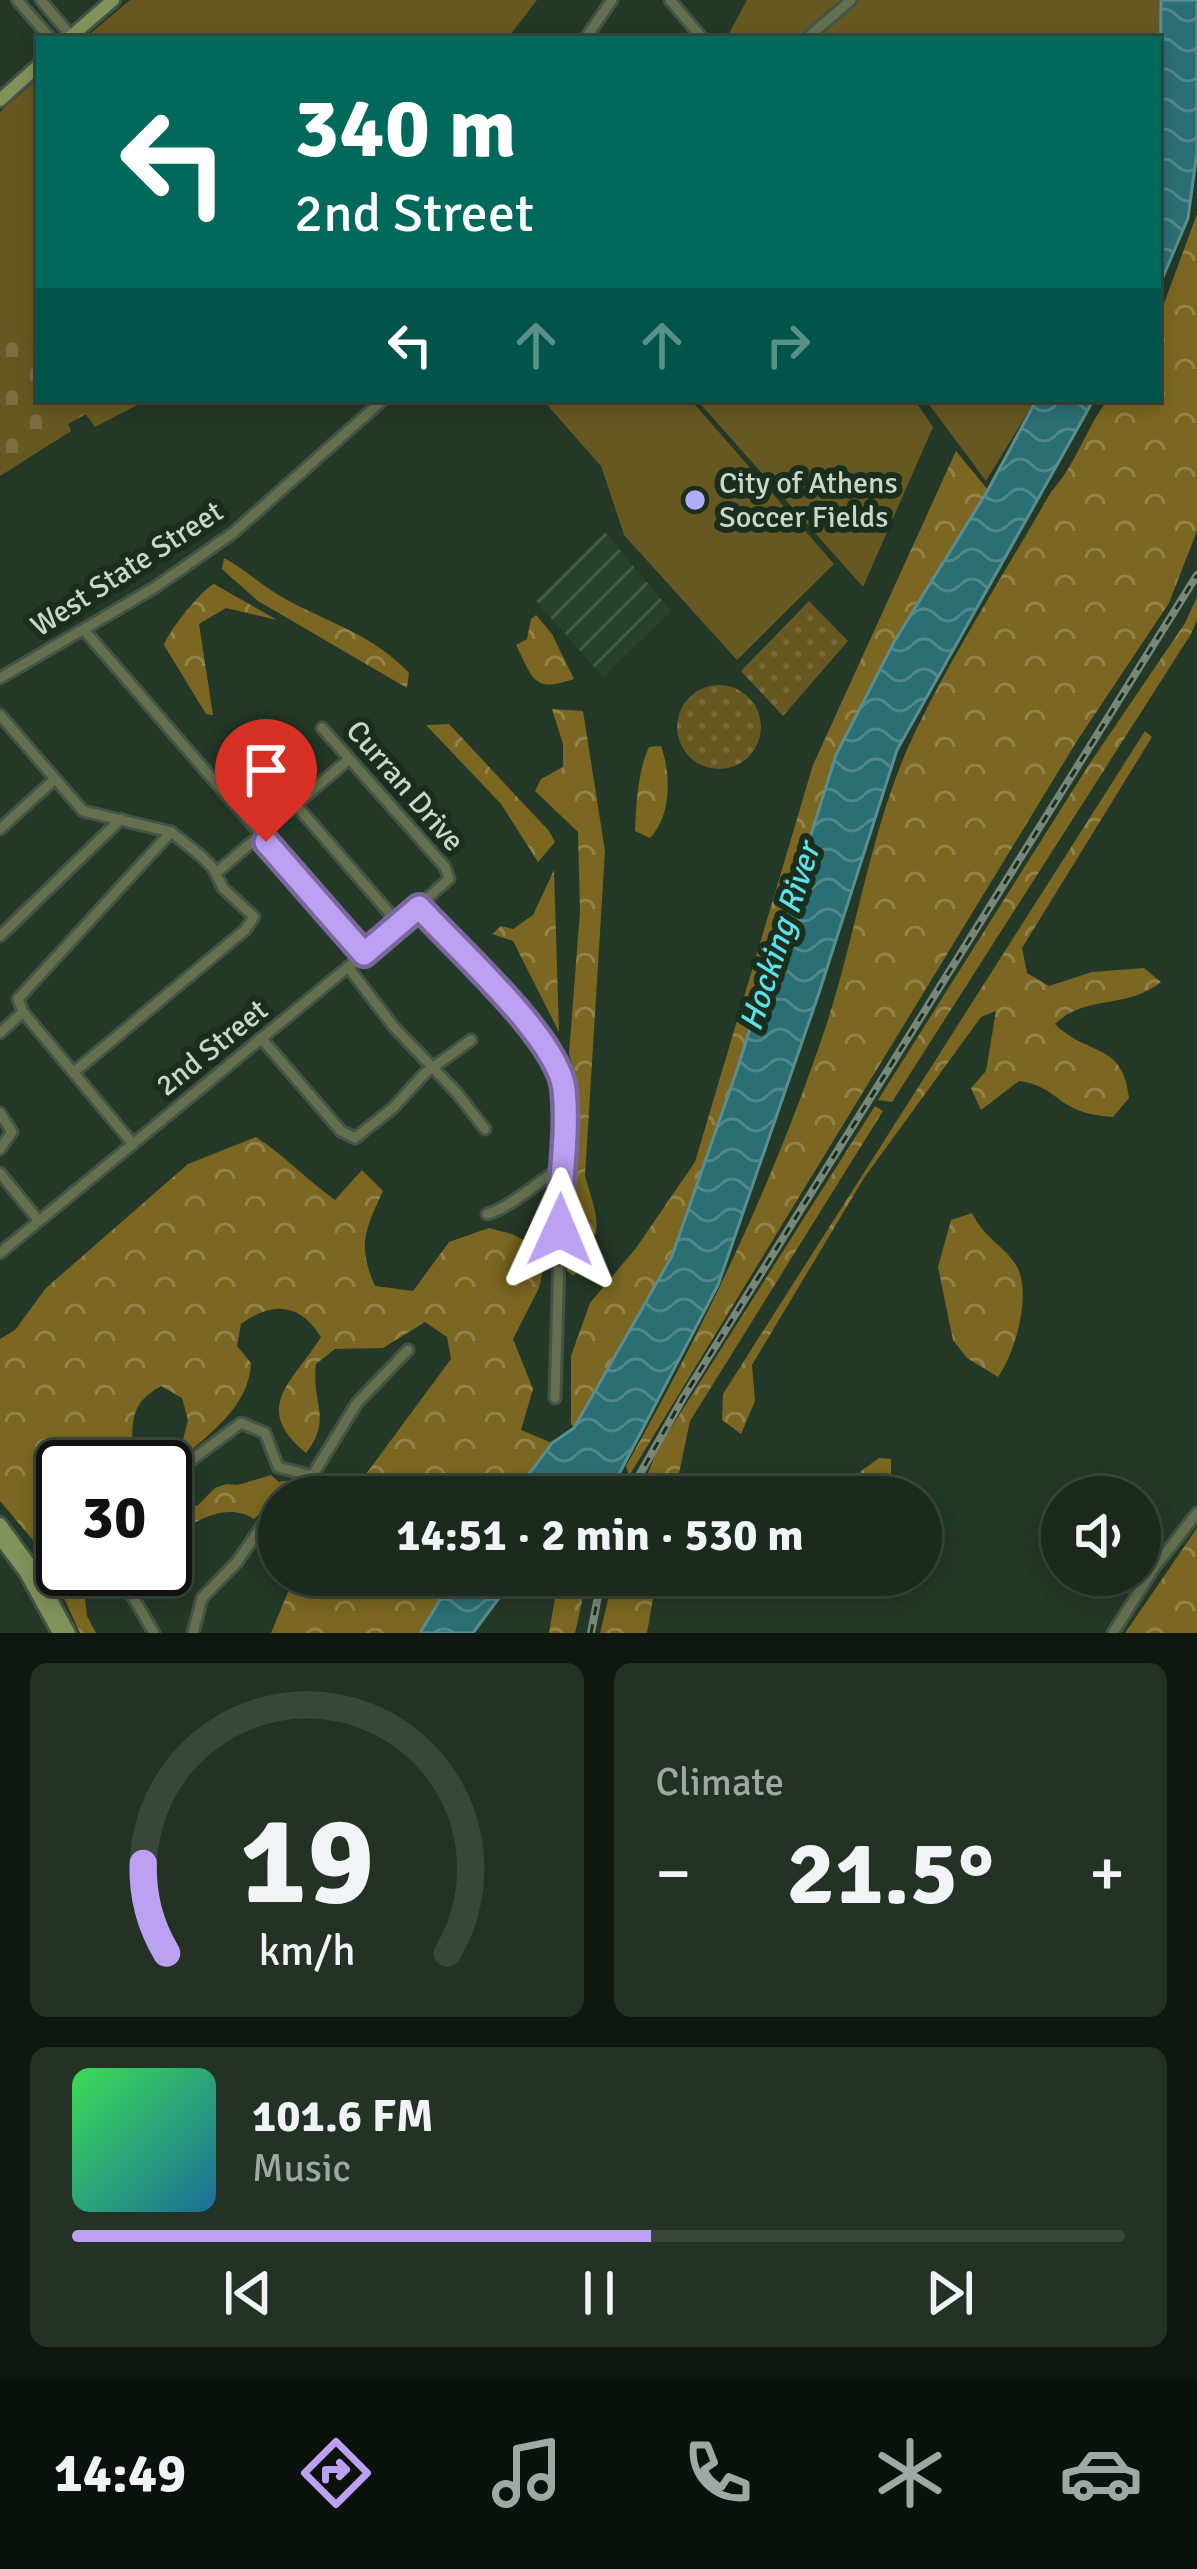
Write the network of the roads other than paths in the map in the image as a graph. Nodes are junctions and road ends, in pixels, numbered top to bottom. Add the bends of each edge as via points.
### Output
1 (113, 0) edge
2 (612, 0) edge
3 (670, 0) edge
4 (851, 0) edge
5 (28, 2) edge
6 (49, 36) edge
7 (68, 36) edge
8 (72, 36) edge
9 (587, 36) edge
10 (701, 36) edge
11 (809, 36) edge
12 (36, 68) edge
13 (0, 100) edge
14 (381, 402) edge
15 (84, 630) junction
16 (0, 679) edge
17 (0, 716) edge
18 (322, 728) dead end
19 (349, 759) junction
20 (56, 779) junction
21 (296, 805) junction
22 (121, 819) junction
23 (0, 829) edge
24 (171, 832) junction
25 (261, 835) junction
26 (216, 873) junction
27 (450, 876) joint
28 (419, 907) junction
29 (399, 924) junction
30 (0, 936) edge
31 (364, 954) junction
32 (348, 967) junction
33 (23, 1012) junction
34 (0, 1033) edge
35 (261, 1038) junction
36 (471, 1040) dead end
37 (434, 1068) junction
38 (74, 1072) junction
39 (0, 1113) edge
40 (485, 1129) dead end
41 (133, 1144) junction
42 (0, 1149) edge
43 (560, 1168) junction
44 (0, 1173) edge
45 (487, 1214) dead end
46 (39, 1221) junction
47 (0, 1252) edge
48 (408, 1351) dead end
49 (555, 1398) dead end
50 (192, 1460) edge
51 (312, 1476) joint
52 (1197, 1513) edge
53 (0, 1524) edge
54 (258, 1533) edge
55 (0, 1538) edge
56 (131, 1596) edge
57 (59, 1633) edge
58 (69, 1633) edge
59 (154, 1633) edge
60 (193, 1633) edge
61 (1114, 1633) edge

1 - 8 main road
2 - 9 street
3 - 10 street
4 - 11 street
5 - 6 street
5 - 7 street
12 - 13 main road
14 - 15 street, West State Street via 233,533
15 - 16 street, West State Street
15 - 25 street
17 - 20 street
18 - 19 street, Curran Drive
19 - 21 street
19 - 27 street, Curran Drive
20 - 22 street via 83,811
20 - 23 street
21 - 25 street
21 - 29 street
22 - 24 street
22 - 30 street
24 - 26 street
24 - 33 street via 21,992
25 - 26 street
25 - 31 street
26 - 38 street via 253,913 252,924
27 - 28 street, 2nd Street
28 - 29 street, 2nd Street
28 - 43 street via 513,1005 560,1075
29 - 31 street, 2nd Street
31 - 32 street, 2nd Street
32 - 35 street, 2nd Street
32 - 37 street
33 - 34 street
33 - 38 street
35 - 37 street via 351,1138
35 - 41 street, 2nd Street
36 - 37 street
37 - 40 street
38 - 41 street
39 - 42 street via 12,1132
41 - 46 street, 2nd Street
43 - 45 street
43 - 49 street
44 - 46 street
46 - 47 street, 2nd Street
48 - 51 street via 357,1403
50 - 51 street via 241,1423 265,1433 278,1467
52 - 61 street
53 - 58 main road
54 - 60 street via 202,1598
55 - 57 main road
56 - 59 street

